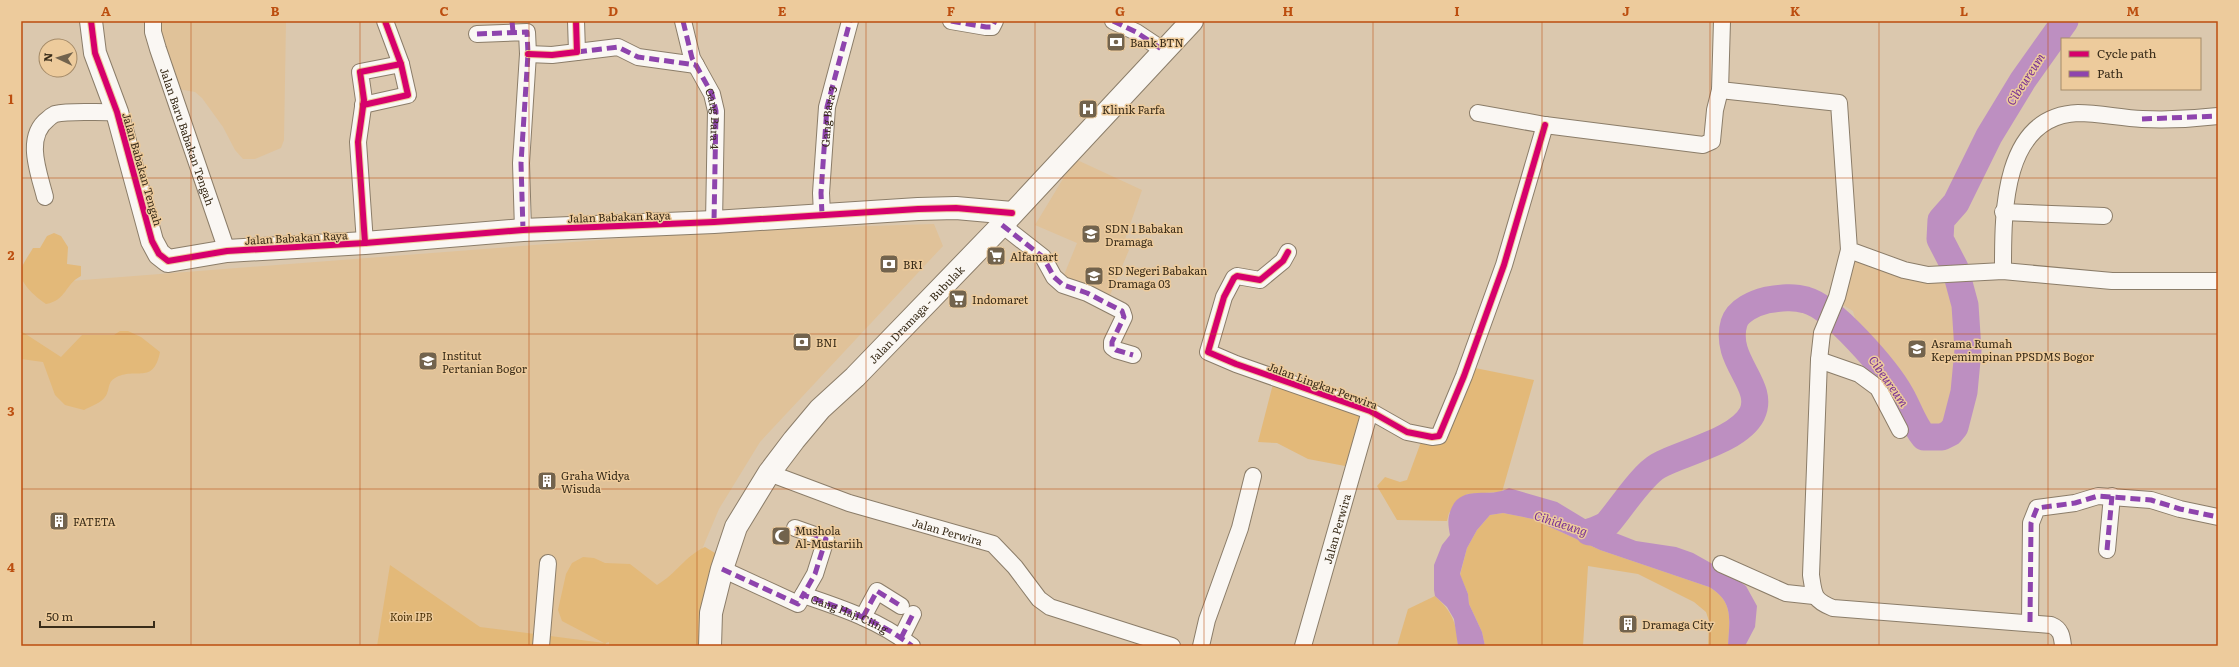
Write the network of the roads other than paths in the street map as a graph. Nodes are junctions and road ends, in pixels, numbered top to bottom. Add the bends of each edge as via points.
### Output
1 (91, 21) edge
2 (153, 21) edge
3 (385, 21) edge
4 (576, 21) edge
5 (683, 21) edge
6 (850, 21) edge
7 (951, 21) edge
8 (995, 21) edge
9 (1113, 21) edge
10 (1192, 21) edge
11 (1722, 21) edge
12 (512, 27) edge
13 (477, 34) dead end
14 (1163, 50) junction
15 (577, 52) junction
16 (528, 54) junction
17 (401, 64) junction
18 (696, 65) junction
19 (1720, 90) junction
20 (364, 105) junction
21 (117, 112) junction
22 (1478, 113) dead end
23 (2218, 116) edge
24 (1545, 124) junction
25 (45, 197) dead end
26 (2003, 212) junction
27 (822, 214) junction
28 (2104, 216) dead end
29 (1007, 219) junction
30 (714, 222) junction
31 (523, 230) junction
32 (365, 243) junction
33 (1850, 250) junction
34 (227, 251) junction
35 (1288, 252) dead end
36 (2003, 271) junction
37 (2218, 281) edge
38 (1133, 355) dead end
39 (1819, 360) junction
40 (1370, 411) junction
41 (1900, 430) dead end
42 (769, 473) junction
43 (1253, 476) dead end
44 (2112, 496) junction
45 (2218, 517) edge
46 (795, 528) dead end
47 (2107, 550) dead end
48 (548, 563) dead end
49 (1721, 564) dead end
50 (722, 569) junction
51 (803, 595) junction
52 (1814, 596) junction
53 (863, 617) junction
54 (2030, 622) junction
55 (907, 642) edge
56 (541, 646) edge
57 (710, 646) edge
58 (1172, 646) edge
59 (1201, 646) edge
60 (1303, 646) edge
61 (2063, 646) edge

1 - 21 main road, Jalan Babakan Tengah via 95,53
2 - 34 street, Jalan Baru Babakan Tengah via 158,49
3 - 17 street
4 - 15 street
5 - 18 street, Gang Bara 4
6 - 27 street, Gang Bara 3 via 827,107
7 - 8 street via 986,27 992,27
9 - 14 street via 1136,32
10 - 14 main road, Jalan Dramaga - Bubulak
11 - 19 street
12 - 13 street
12 - 16 street via 527,32
14 - 29 main road, Jalan Dramaga - Bubulak
15 - 16 street
15 - 18 street via 618,47 638,57
16 - 31 street via 521,163
17 - 20 street via 360,72
17 - 20 street via 408,95
18 - 30 street, Gang Bara 4 via 712,94 716,111
19 - 24 street via 1712,141 1707,145
19 - 33 street via 1839,104
20 - 32 street via 358,142
21 - 25 street via 54,114 44,121 35,141 35,157
21 - 34 main road, Jalan Babakan Tengah via 152,241 159,254 168,261
22 - 24 street
23 - 26 street via 2142,119 2078,113 2046,122 2034,131 2019,154
24 - 40 street, Jalan Lingkar Perwira via 1504,265 1464,376 1439,436 1407,432
26 - 28 street
26 - 36 street
27 - 29 main road, Jalan Babakan Raya via 956,208
27 - 30 main road, Jalan Babakan Raya
29 - 38 street via 1043,257 1054,277 1063,286 1087,293 1122,311 1124,317 1112,347
29 - 42 main road, Jalan Dramaga - Bubulak via 855,377 820,409
30 - 31 main road, Jalan Babakan Raya
31 - 32 main road, Jalan Babakan Raya
32 - 34 main road, Jalan Babakan Raya
33 - 36 street via 1904,270 1928,275
33 - 39 street via 1837,297 1822,333
35 - 40 street, Jalan Lingkar Perwira via 1283,261 1260,280 1237,276 1234,278 1224,297 1208,352
36 - 37 street via 2112,281
39 - 41 street via 1859,374 1878,388
39 - 52 street via 1811,575
40 - 60 street, Jalan Perwira
42 - 50 main road, Jalan Dramaga - Bubulak via 736,527
42 - 58 street, Jalan Perwira via 849,502 992,544 1015,567 1039,599 1050,607
43 - 59 street via 1240,528 1207,620
44 - 45 street via 2151,500
44 - 47 street
44 - 54 street via 2098,496 2075,503 2037,508 2033,513
46 - 51 street via 826,539 815,574
48 - 56 street
49 - 52 street via 1786,593
50 - 51 street, Gang Haji Ciing via 798,604
50 - 57 main road, Jalan Dramaga - Bubulak via 711,613
51 - 53 street, Gang Haji Ciing
52 - 54 street via 1833,608
53 - 55 street, Gang Haji Ciing
53 - 55 street via 876,591 907,610
54 - 61 street via 2057,627 2062,634

